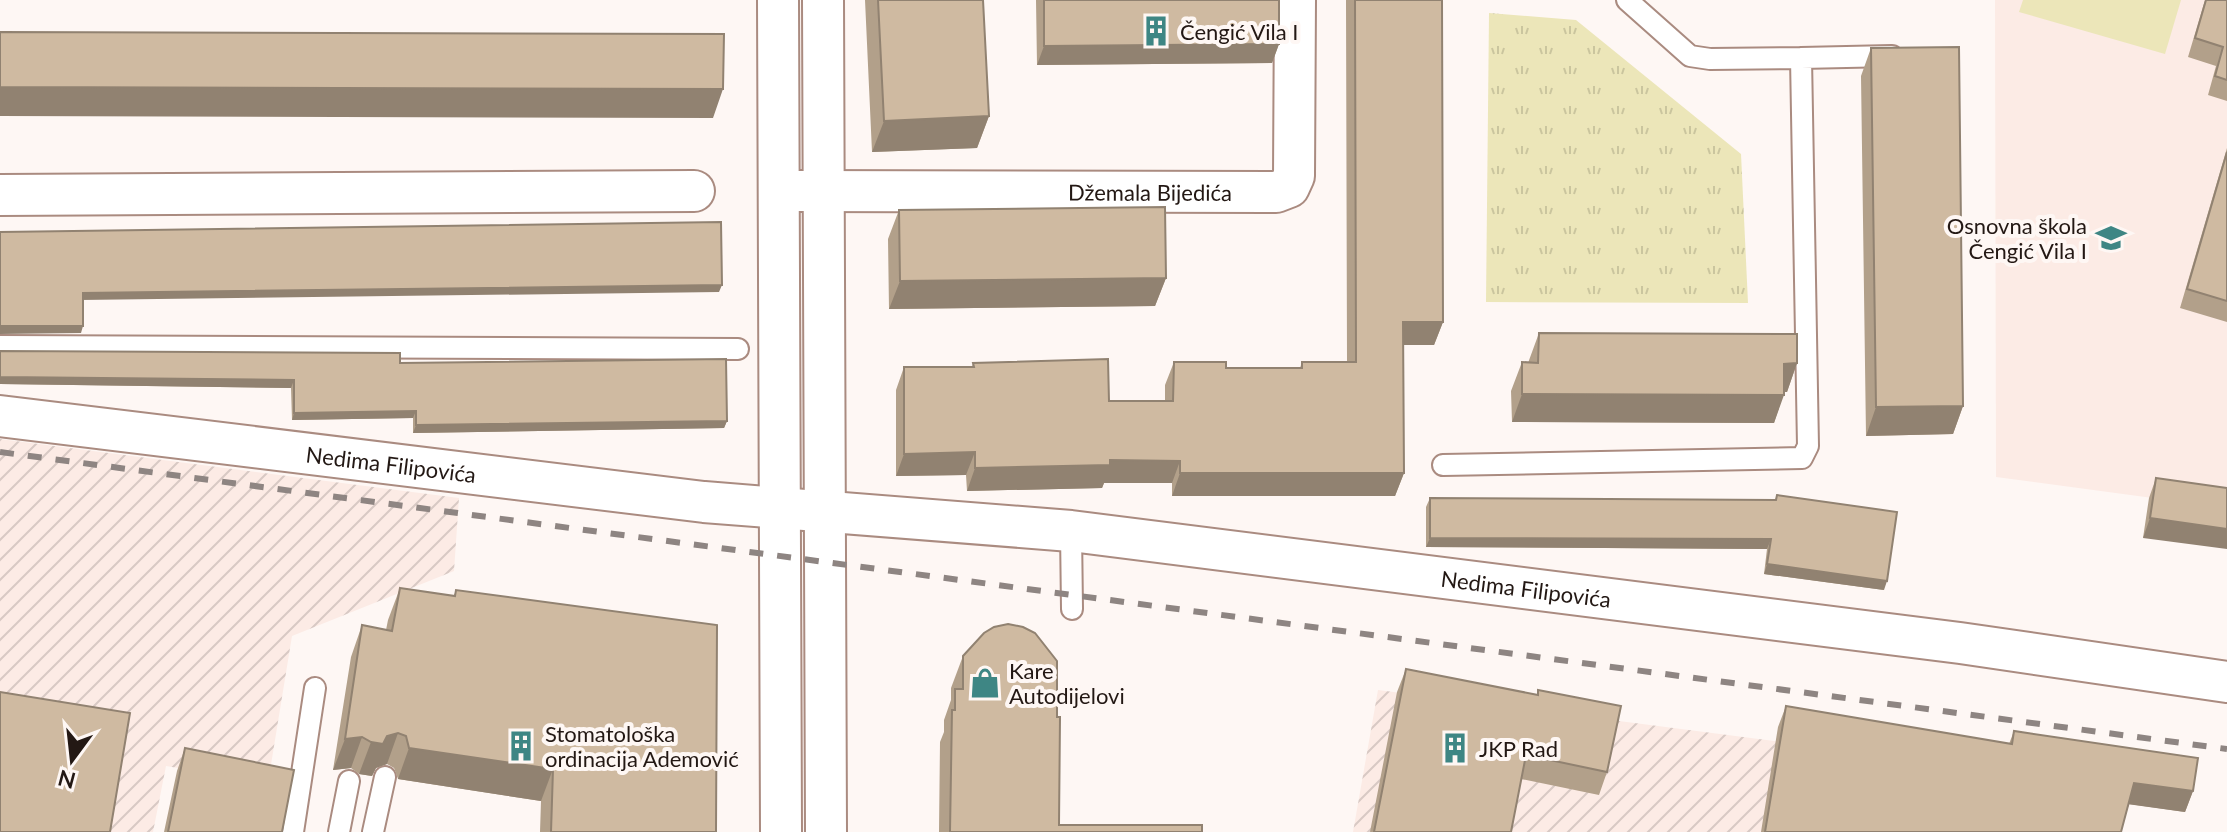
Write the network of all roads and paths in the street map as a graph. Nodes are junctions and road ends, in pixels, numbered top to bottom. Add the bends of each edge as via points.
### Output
1 (778, 0) edge
2 (823, 0) edge
3 (1295, 0) edge
4 (1627, 0) edge
5 (1909, 56) edge
6 (1801, 58) junction
7 (694, 191) dead end
8 (778, 191) junction
9 (823, 191) junction
10 (0, 195) edge
11 (0, 346) edge
12 (738, 349) dead end
13 (0, 416) edge
14 (1443, 465) dead end
15 (781, 508) junction
16 (823, 510) junction
17 (1071, 531) junction
18 (1072, 609) dead end
19 (2227, 682) edge
20 (315, 688) dead end
21 (385, 777) edge
22 (349, 781) edge
23 (293, 832) edge
24 (339, 832) edge
25 (373, 832) edge
26 (781, 832) edge
27 (826, 832) edge

1 - 8 street
2 - 9 street
3 - 9 street, Džemala Bijedića via 1294,176 1289,187 1276,192
4 - 6 lane via 1690,56
5 - 6 lane
6 - 14 lane via 1808,446 1802,458
7 - 10 street
8 - 9 street, Džemala Bijedića
8 - 15 street
9 - 16 street
11 - 12 lane
13 - 15 street, Nedima Filipovića
15 - 16 street, Nedima Filipovića
15 - 26 street
16 - 17 street, Nedima Filipovića
16 - 27 street
17 - 18 lane
17 - 19 street, Nedima Filipovića via 1960,643
20 - 23 lane
21 - 25 lane
22 - 24 lane

